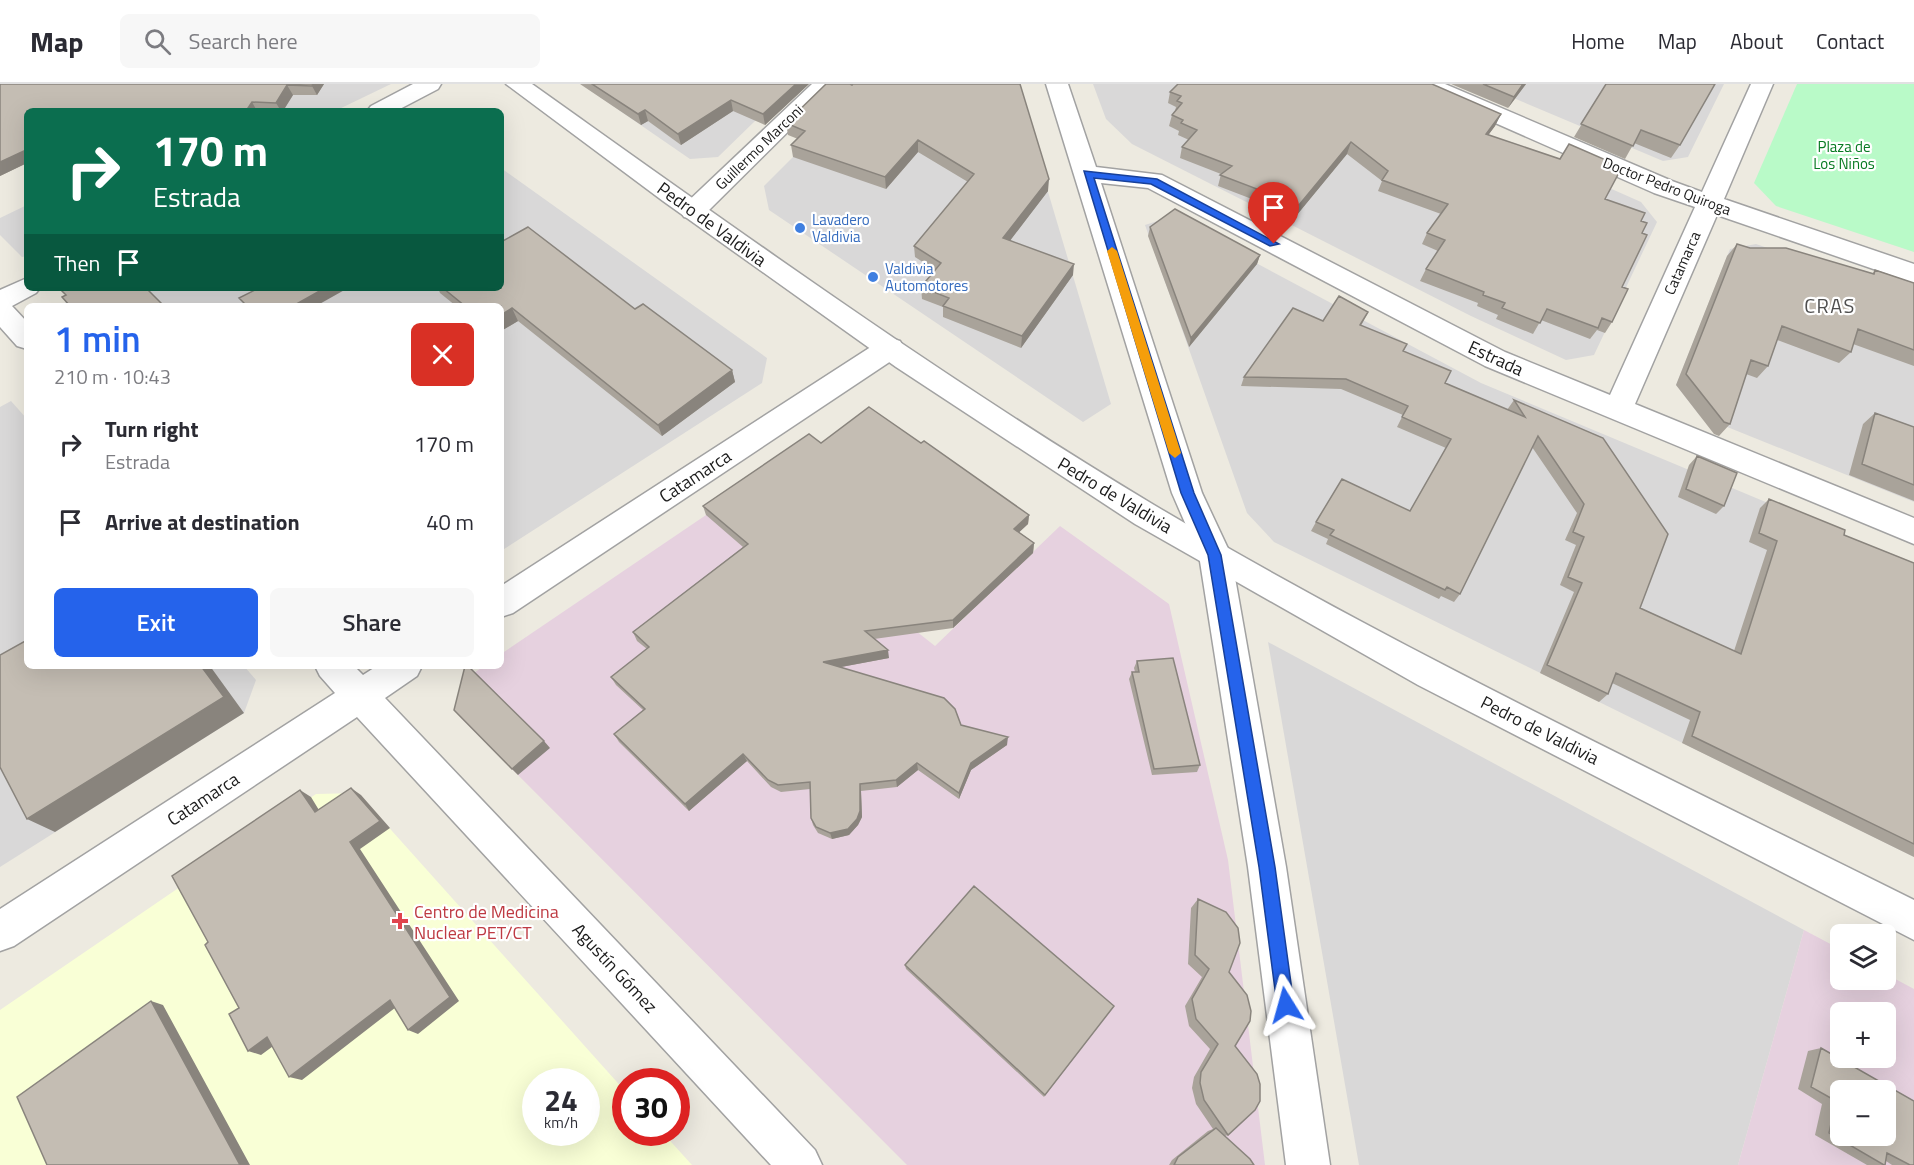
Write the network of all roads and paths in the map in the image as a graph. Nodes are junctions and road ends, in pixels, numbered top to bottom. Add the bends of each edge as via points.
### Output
1 (430, 84) edge
2 (517, 84) edge
3 (825, 84) edge
4 (1057, 84) edge
5 (1426, 84) edge
6 (1762, 84) edge
7 (385, 108) edge
8 (1088, 174) junction
9 (1708, 203) junction
10 (693, 210) junction
11 (1914, 274) edge
12 (24, 289) edge
13 (0, 301) edge
14 (0, 310) edge
15 (24, 336) edge
16 (890, 348) junction
17 (1618, 410) junction
18 (1914, 531) edge
19 (1215, 555) junction
20 (504, 601) edge
21 (335, 669) edge
22 (400, 669) edge
23 (360, 696) junction
24 (1914, 921) edge
25 (0, 932) edge
26 (800, 1165) edge
27 (1308, 1165) edge

1 - 7 street
2 - 10 street, Pedro de Valdivia
3 - 10 street, Guillermo Marconi
4 - 8 street
5 - 9 street, Doctor Pedro Quiroga via 1662,188
6 - 9 street, Catamarca
8 - 17 street, Estrada via 1153,181 1495,359
8 - 19 street via 1187,493
9 - 11 street, Doctor Pedro Quiroga
9 - 17 street, Catamarca
10 - 16 street, Pedro de Valdivia
12 - 13 street
14 - 15 street
16 - 19 street, Pedro de Valdivia via 1050,456
16 - 20 street, Catamarca
17 - 18 street, Estrada
19 - 24 street, Pedro de Valdivia via 1456,687
19 - 27 street via 1267,867
21 - 23 street, Agustín Gómez
22 - 23 street, Catamarca
23 - 25 street, Catamarca
23 - 26 street, Agustín Gómez

